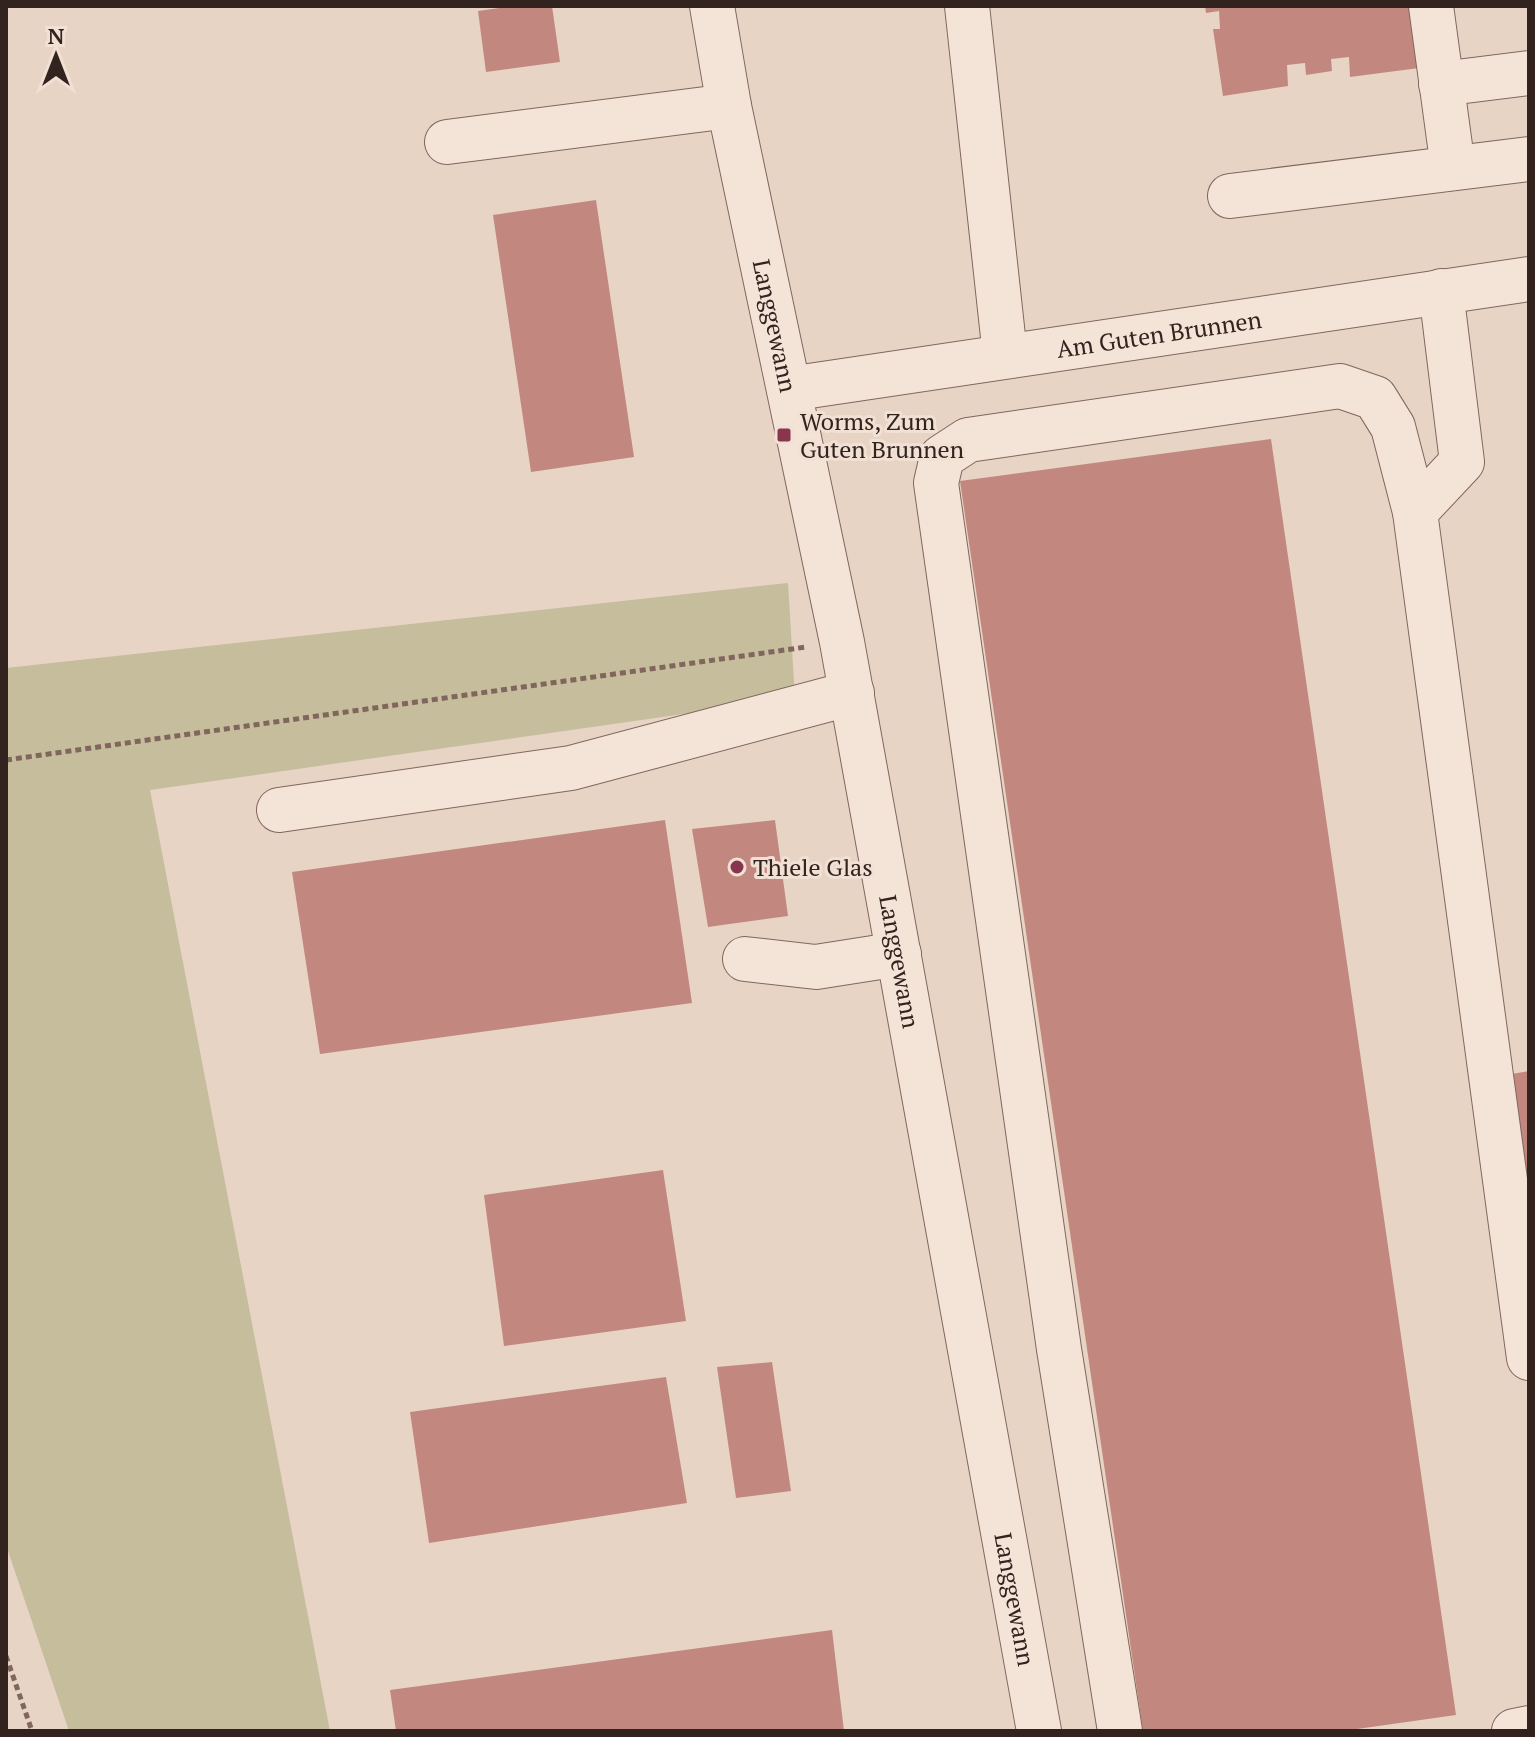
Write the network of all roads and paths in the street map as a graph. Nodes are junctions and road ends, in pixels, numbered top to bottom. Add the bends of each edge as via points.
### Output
1 (712, 6) edge
2 (967, 6) edge
3 (1431, 6) edge
4 (1529, 73) edge
5 (1441, 84) junction
6 (729, 106) junction
7 (447, 142) dead end
8 (1529, 159) edge
9 (1453, 168) junction
10 (1230, 196) dead end
11 (1529, 279) edge
12 (1441, 291) junction
13 (1005, 355) junction
14 (789, 389) junction
15 (1415, 512) junction
16 (842, 642) junction
17 (852, 693) junction
18 (6, 760) edge
19 (279, 810) dead end
20 (899, 954) junction
21 (745, 959) dead end
22 (1529, 1358) edge
23 (6, 1656) edge
24 (1529, 1728) edge
25 (32, 1731) edge
26 (1039, 1731) edge
27 (1120, 1731) edge
28 (1514, 1731) edge

1 - 6 street, Langgewann
2 - 13 street
3 - 5 street
4 - 5 street
5 - 9 street
6 - 7 street
6 - 14 street, Langgewann
8 - 9 street
9 - 10 street
11 - 12 street, Am Guten Brunnen
12 - 13 street, Am Guten Brunnen
12 - 15 street via 1462,462
13 - 14 street, Am Guten Brunnen
14 - 16 street, Langgewann
15 - 22 street
15 - 27 street via 1393,427 1375,398 1340,386 968,440 942,457 936,483 1059,1349
16 - 17 street, Langgewann
16 - 18 path
17 - 19 street via 571,768
17 - 20 street, Langgewann
20 - 21 street via 816,967
20 - 26 street, Langgewann
23 - 25 path
24 - 28 street

